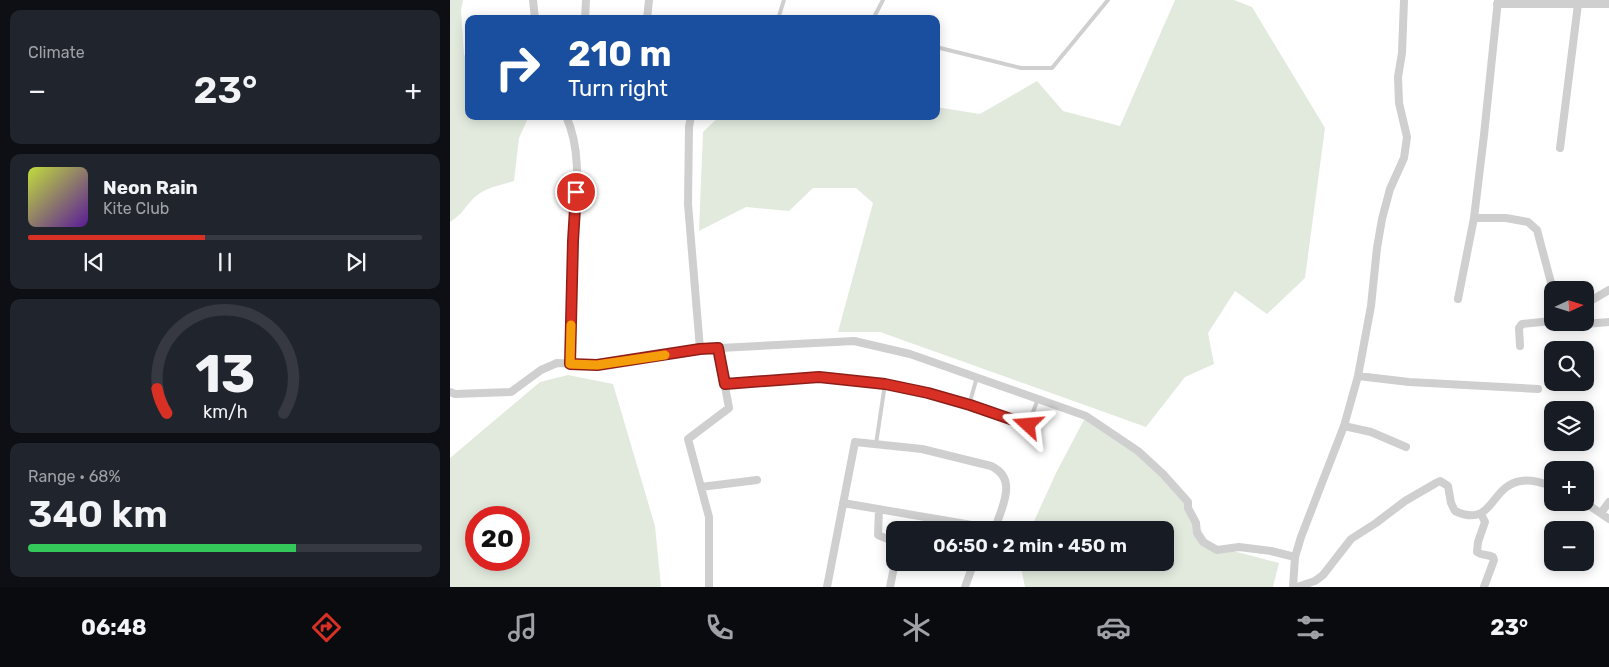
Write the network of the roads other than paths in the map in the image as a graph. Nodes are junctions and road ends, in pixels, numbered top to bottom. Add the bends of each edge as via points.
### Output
1 (533, 0) edge
2 (586, 0) edge
3 (649, 0) edge
4 (784, 0) edge
5 (883, 0) edge
6 (1108, 0) edge
7 (1404, 0) edge
8 (1498, 2) edge
9 (1578, 4) junction
10 (1609, 4) edge
11 (535, 15) edge
12 (585, 15) edge
13 (647, 15) edge
14 (779, 15) edge
15 (875, 15) edge
16 (940, 48) edge
17 (568, 120) edge
18 (690, 120) edge
19 (1560, 148) dead end
20 (1474, 218) junction
21 (1550, 281) edge
22 (1609, 290) edge
23 (1458, 298) dead end
24 (1594, 299) edge
25 (1544, 322) edge
26 (1609, 322) edge
27 (1594, 323) edge
28 (1520, 346) dead end
29 (718, 348) junction
30 (700, 349) junction
31 (570, 364) junction
32 (1358, 376) junction
33 (977, 377) junction
34 (725, 384) junction
35 (885, 384) junction
36 (1538, 389) dead end
37 (450, 392) edge
38 (1038, 399) junction
39 (970, 405) junction
40 (1344, 426) junction
41 (876, 444) junction
42 (1406, 447) dead end
43 (756, 480) dead end
44 (1544, 484) edge
45 (701, 487) junction
46 (1609, 502) edge
47 (843, 503) junction
48 (879, 509) junction
49 (1594, 509) edge
50 (1480, 514) junction
51 (1601, 514) junction
52 (1609, 519) edge
53 (945, 521) edge
54 (998, 521) edge
55 (886, 538) edge
56 (1295, 557) junction
57 (893, 571) edge
58 (971, 571) edge
59 (709, 587) edge
60 (826, 587) edge
61 (890, 587) edge
62 (965, 587) edge
63 (1292, 587) edge
64 (1297, 587) edge
65 (1484, 587) edge

1 - 11 street
2 - 12 street
3 - 13 street
4 - 14 lane
5 - 15 lane
6 - 16 lane via 1052,68 1021,68
7 - 32 street via 1398,77 1399,103 1407,137 1404,158 1390,189 1382,219 1372,306
8 - 9 street
8 - 20 street
9 - 10 street
9 - 19 street
17 - 31 street via 578,175
18 - 30 street via 688,204
20 - 21 street via 1528,222 1537,230
20 - 23 street
22 - 24 street
25 - 28 street via 1522,324 1519,328
26 - 27 street
29 - 30 street
29 - 33 street via 854,341 910,354
29 - 34 street
30 - 31 street via 597,365
31 - 37 street via 557,363 540,370 511,392
32 - 36 street
32 - 40 street
33 - 38 street
33 - 39 lane
34 - 35 lane via 819,377
34 - 45 street via 729,408 688,438
35 - 39 lane
35 - 41 lane
38 - 39 lane via 1028,425
38 - 56 street via 1086,416 1138,451 1188,502 1203,542 1217,550 1239,546
40 - 42 street via 1371,432
40 - 56 street
41 - 47 street via 855,442
41 - 54 street via 922,449 1000,470 1006,485
43 - 45 street
44 - 50 street via 1529,481 1512,484
45 - 59 street via 710,517
46 - 51 street
47 - 48 street
47 - 60 street
48 - 53 street
48 - 55 street via 878,535
49 - 51 street
50 - 64 street via 1455,511 1448,486 1436,483 1351,539 1323,575
50 - 65 street via 1485,522 1477,552 1490,555 1494,560
51 - 52 street
56 - 63 street
57 - 61 street
58 - 62 street

